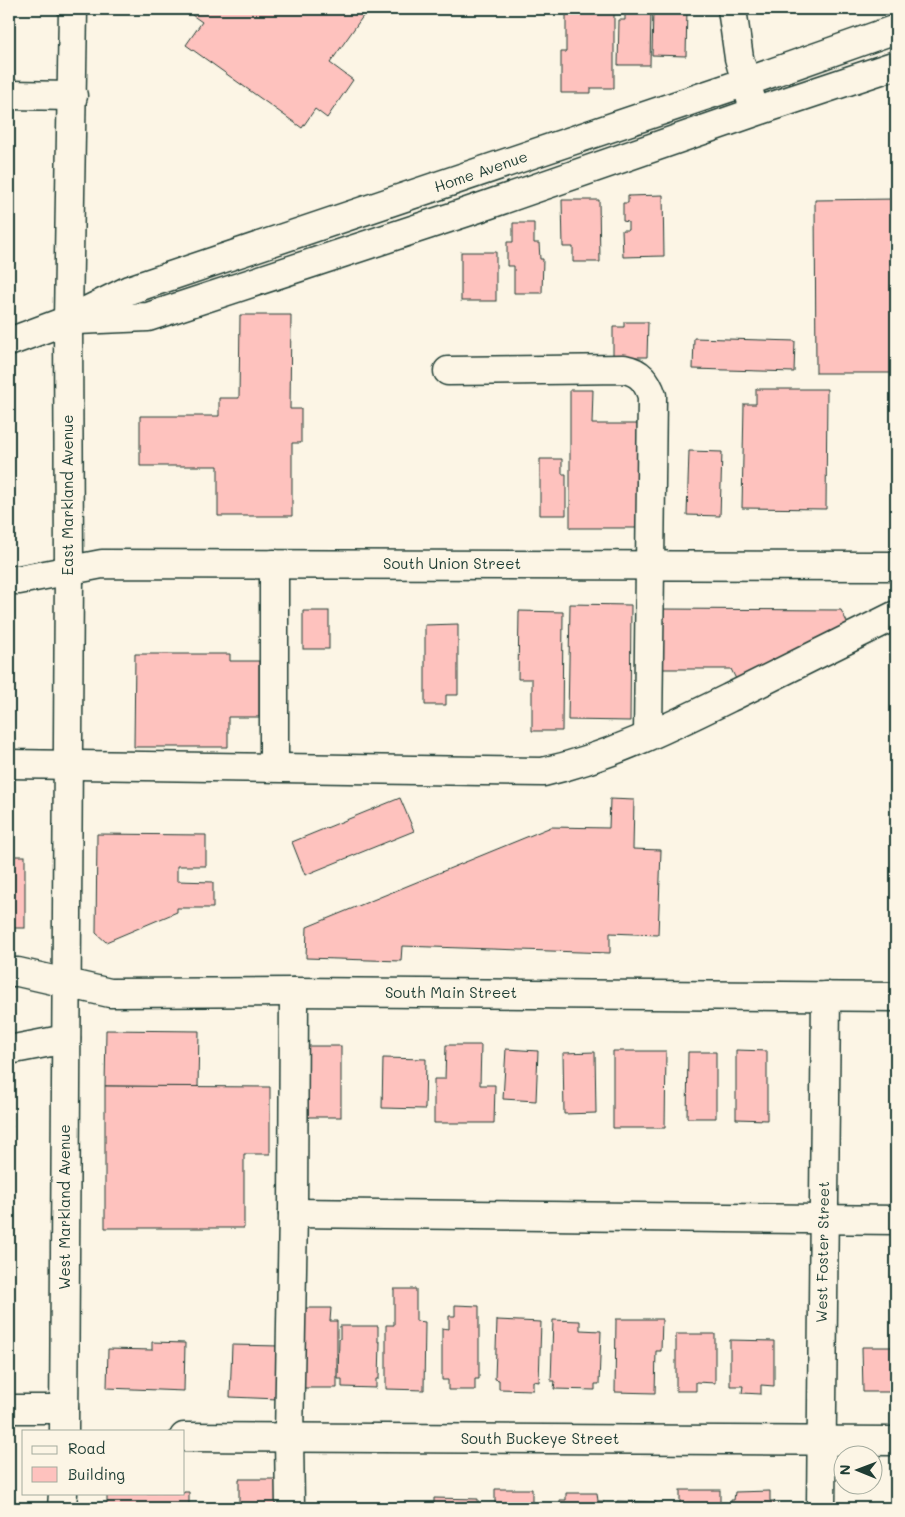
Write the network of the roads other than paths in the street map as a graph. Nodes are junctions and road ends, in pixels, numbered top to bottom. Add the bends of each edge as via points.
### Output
1 (73, 9) edge
2 (732, 9) edge
3 (896, 30) edge
4 (896, 65) edge
5 (746, 82) junction
6 (9, 94) edge
7 (73, 96) junction
8 (755, 112) junction
9 (68, 320) junction
10 (9, 342) edge
11 (448, 371) dead end
12 (274, 564) junction
13 (650, 565) junction
14 (896, 566) edge
15 (69, 570) junction
16 (9, 580) edge
17 (896, 615) edge
18 (648, 735) junction
19 (9, 764) edge
20 (67, 764) junction
21 (274, 767) junction
22 (9, 972) edge
23 (66, 982) junction
24 (294, 992) junction
25 (826, 996) junction
26 (896, 997) edge
27 (66, 1039) junction
28 (9, 1050) edge
29 (293, 1212) junction
30 (824, 1220) junction
31 (896, 1220) edge
32 (9, 1409) edge
33 (64, 1420) edge
34 (289, 1437) junction
35 (185, 1438) edge
36 (822, 1441) junction
37 (896, 1442) edge
38 (63, 1494) edge
39 (62, 1508) edge
40 (290, 1508) edge
41 (821, 1508) edge

1 - 7 street, East Markland Avenue
2 - 5 street
3 - 5 street, Home Avenue
4 - 8 street, Home Avenue
5 - 8 street
5 - 9 street, Home Avenue via 129,290
6 - 7 street
7 - 9 street, East Markland Avenue
8 - 9 street, Home Avenue via 148,317
9 - 10 street, Home Avenue
9 - 15 street, East Markland Avenue
11 - 13 street via 624,369 641,376 652,396
12 - 13 street, South Union Street
12 - 15 street, South Union Street via 102,564
12 - 21 street
13 - 14 street, South Union Street
13 - 18 street
15 - 16 street, South Union Street
15 - 20 street, East Markland Avenue
17 - 18 street
18 - 21 street via 607,754 543,772
19 - 20 street
20 - 21 street
20 - 23 street, East Markland Avenue
22 - 23 street, South Main Street
23 - 24 street, South Main Street via 110,993
23 - 27 street, West Markland Avenue
24 - 25 street, South Main Street
24 - 29 street
25 - 26 street, South Main Street
25 - 30 street, West Foster Street
27 - 28 street
27 - 33 street, West Markland Avenue
29 - 30 street
29 - 34 street
30 - 31 street
30 - 36 street, West Foster Street
32 - 33 street
34 - 35 street, South Buckeye Street
34 - 36 street, South Buckeye Street
34 - 40 street
36 - 37 street, South Buckeye Street
36 - 41 street, West Foster Street
38 - 39 street

